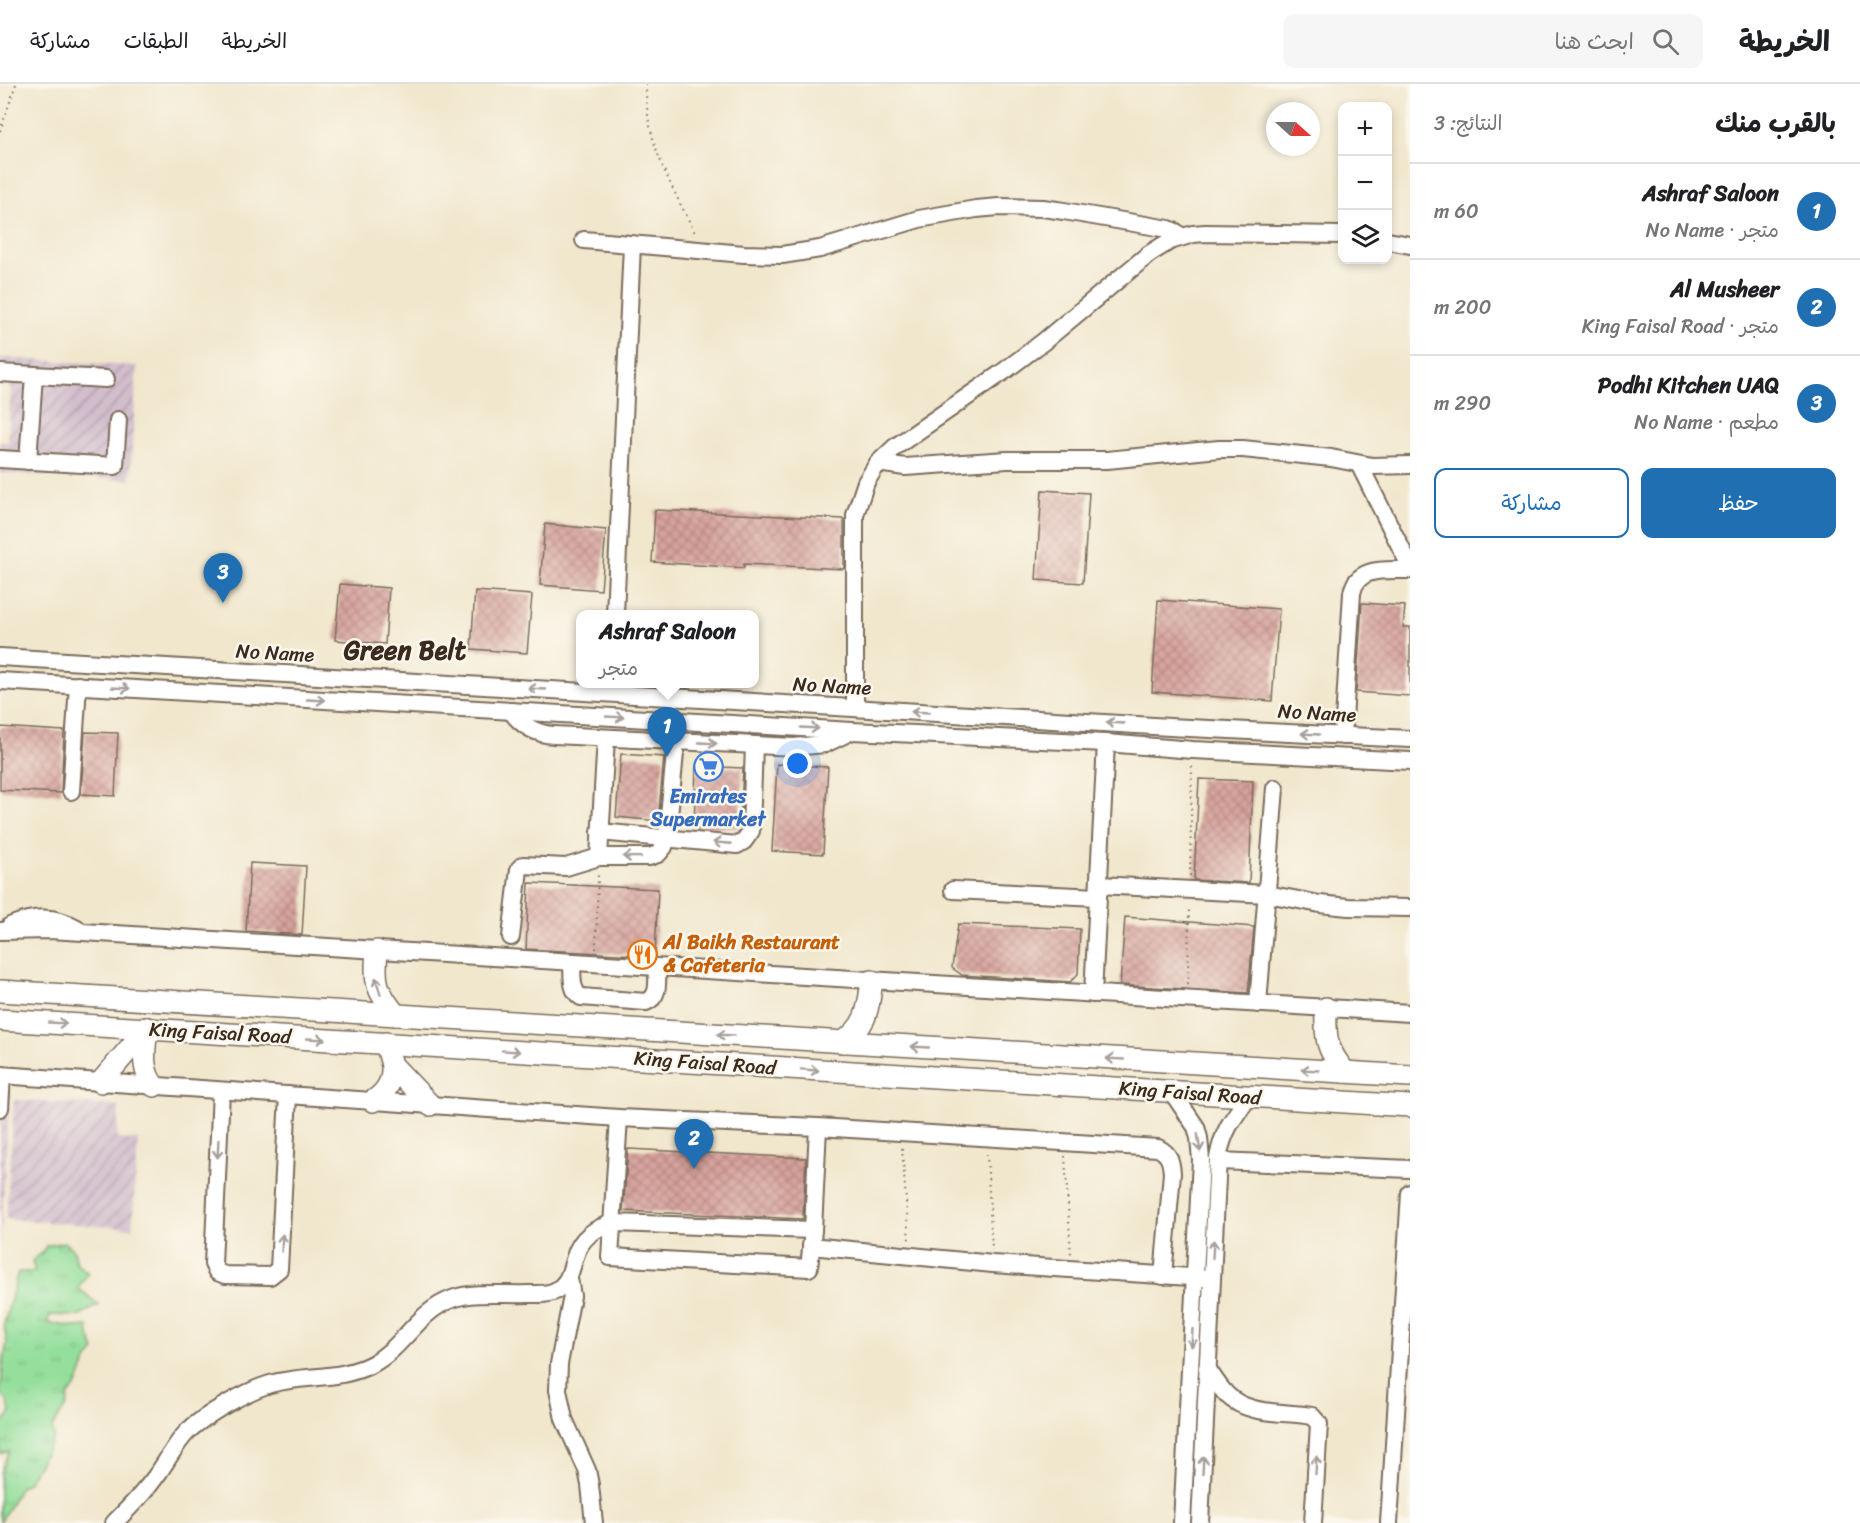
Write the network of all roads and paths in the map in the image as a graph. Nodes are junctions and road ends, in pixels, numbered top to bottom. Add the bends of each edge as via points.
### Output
1 (16, 84) edge
2 (646, 84) edge
3 (0, 131) edge
4 (1338, 235) edge
5 (1181, 237) junction
6 (584, 240) dead end
7 (1392, 242) edge
8 (632, 245) junction
9 (1410, 245) edge
10 (704, 251) junction
11 (0, 373) edge
12 (34, 375) junction
13 (106, 378) dead end
14 (118, 420) dead end
15 (0, 459) edge
16 (28, 461) junction
17 (879, 463) junction
18 (1359, 464) junction
19 (1410, 465) edge
20 (1410, 568) edge
21 (615, 610) edge
22 (0, 657) edge
23 (0, 681) edge
24 (78, 685) junction
25 (576, 686) edge
26 (611, 688) edge
27 (855, 708) junction
28 (511, 711) junction
29 (852, 731) junction
30 (1343, 736) junction
31 (606, 738) junction
32 (1410, 739) edge
33 (676, 742) junction
34 (1106, 743) junction
35 (754, 746) junction
36 (1410, 761) edge
37 (1275, 788) dead end
38 (71, 791) dead end
39 (600, 832) junction
40 (667, 838) junction
41 (599, 856) junction
42 (953, 890) dead end
43 (1098, 891) junction
44 (1267, 894) junction
45 (1410, 908) edge
46 (0, 930) edge
47 (511, 937) dead end
48 (377, 951) junction
49 (572, 963) junction
50 (595, 964) junction
51 (657, 968) junction
52 (872, 981) junction
53 (0, 991) edge
54 (1093, 994) junction
55 (1258, 1004) junction
56 (1326, 1008) junction
57 (1410, 1013) edge
58 (396, 1015) junction
59 (0, 1020) edge
60 (147, 1028) junction
61 (843, 1042) junction
62 (386, 1043) junction
63 (392, 1065) junction
64 (1345, 1072) junction
65 (1, 1075) edge
66 (1410, 1076) edge
67 (101, 1082) junction
68 (154, 1086) junction
69 (221, 1091) junction
70 (1172, 1092) junction
71 (288, 1095) junction
72 (1249, 1097) junction
73 (373, 1101) junction
74 (430, 1105) junction
75 (1410, 1106) edge
76 (0, 1108) edge
77 (619, 1118) junction
78 (818, 1128) junction
79 (901, 1133) junction
80 (986, 1138) junction
81 (1064, 1143) junction
82 (1218, 1161) junction
83 (1410, 1169) edge
84 (1410, 1193) edge
85 (614, 1223) junction
86 (812, 1238) junction
87 (910, 1256) junction
88 (993, 1264) junction
89 (1072, 1270) junction
90 (1163, 1276) junction
91 (1203, 1278) junction
92 (568, 1279) junction
93 (1207, 1368) junction
94 (1197, 1399) junction
95 (114, 1523) edge
96 (594, 1523) edge
97 (1182, 1523) edge
98 (1200, 1523) edge
99 (1313, 1523) edge
100 (1389, 1523) edge

1 - 3 path
2 - 10 path via 654,147
4 - 5 street via 1205,233
5 - 10 street via 1173,230 1064,211 999,207 919,219 801,253
5 - 17 street via 1149,254 1043,342 895,447
6 - 8 street
7 - 9 street
8 - 10 street
8 - 21 street
11 - 12 street
12 - 13 street
12 - 16 street
14 - 16 street via 115,466
15 - 16 street
17 - 18 street via 905,467 1007,460 1107,460 1243,449
17 - 27 street via 866,483 855,515
18 - 19 street
18 - 20 street
20 - 30 street via 1371,571 1355,583
25 -> 22 street, No Name
23 - 24 street
24 -> 28 street
24 - 38 street
26 - 27 street, No Name
30 -> 27 street, No Name
28 -> 29 street
28 - 31 street via 537,732
29 - 34 street
29 - 35 street via 810,747
30 - 32 street, No Name
31 - 33 street
31 - 39 street
33 -> 35 street
33 - 40 street
34 - 36 street
34 - 43 street
35 -> 40 street via 751,831 747,838 737,844
37 - 44 street
39 - 40 street
39 - 41 street
40 -> 41 street via 664,848 649,858
41 - 47 street via 566,867 521,866
41 - 50 path
42 - 43 street
43 - 44 street
43 - 54 street
44 - 45 street via 1348,907
44 - 55 street
46 - 48 street
48 - 49 street
58 -> 48 main road via 376,985
49 - 50 street
49 - 51 street via 573,989 578,996 646,1002 654,998
50 - 51 street
51 - 52 street
52 - 54 street
52 - 61 main road via 863,1023
53 - 58 main road, King Faisal Road
54 - 55 street
55 - 56 street
56 - 57 street
56 - 64 main road via 1329,1049
61 -> 58 main road, King Faisal Road
59 -> 60 main road, King Faisal Road
60 -> 62 main road, King Faisal Road
60 - 67 main road
60 - 68 main road via 143,1059
64 -> 61 main road, King Faisal Road
62 - 63 main road
62 -> 70 main road, King Faisal Road
63 - 73 main road via 388,1086
63 - 74 main road
64 - 66 main road, King Faisal Road
65 - 67 street
65 - 76 street
67 - 68 street
68 - 69 street
69 - 71 street
69 -> 71 street via 213,1260 214,1269 225,1275 267,1276 279,1269
70 - 72 main road, King Faisal Road
70 -> 91 street via 1199,1138
71 - 73 street
72 - 75 main road, King Faisal Road
72 - 82 street via 1227,1127
73 - 74 street
74 - 77 street
77 - 78 street
77 - 85 street
78 - 79 street
78 - 86 street
79 - 80 street
79 - 87 path
80 - 81 street
80 - 88 path
81 - 89 path
81 - 90 street via 1158,1148 1171,1160
82 - 83 street
91 -> 82 street
84 - 100 street
85 - 86 street
85 - 86 street via 610,1257 809,1268
85 - 92 street via 599,1227 580,1244
86 - 87 street
87 - 88 street
88 - 89 street
89 - 90 street
90 - 91 street
91 - 93 street
91 -> 94 street
92 - 95 street via 558,1289 543,1294 462,1295 426,1314 394,1349 364,1368 254,1390 188,1431 146,1489
92 - 96 street via 572,1296 558,1390 564,1419 587,1470
93 - 94 street
99 -> 93 street via 1318,1424 1312,1416 1251,1410 1238,1404
94 - 97 street
98 -> 94 street

